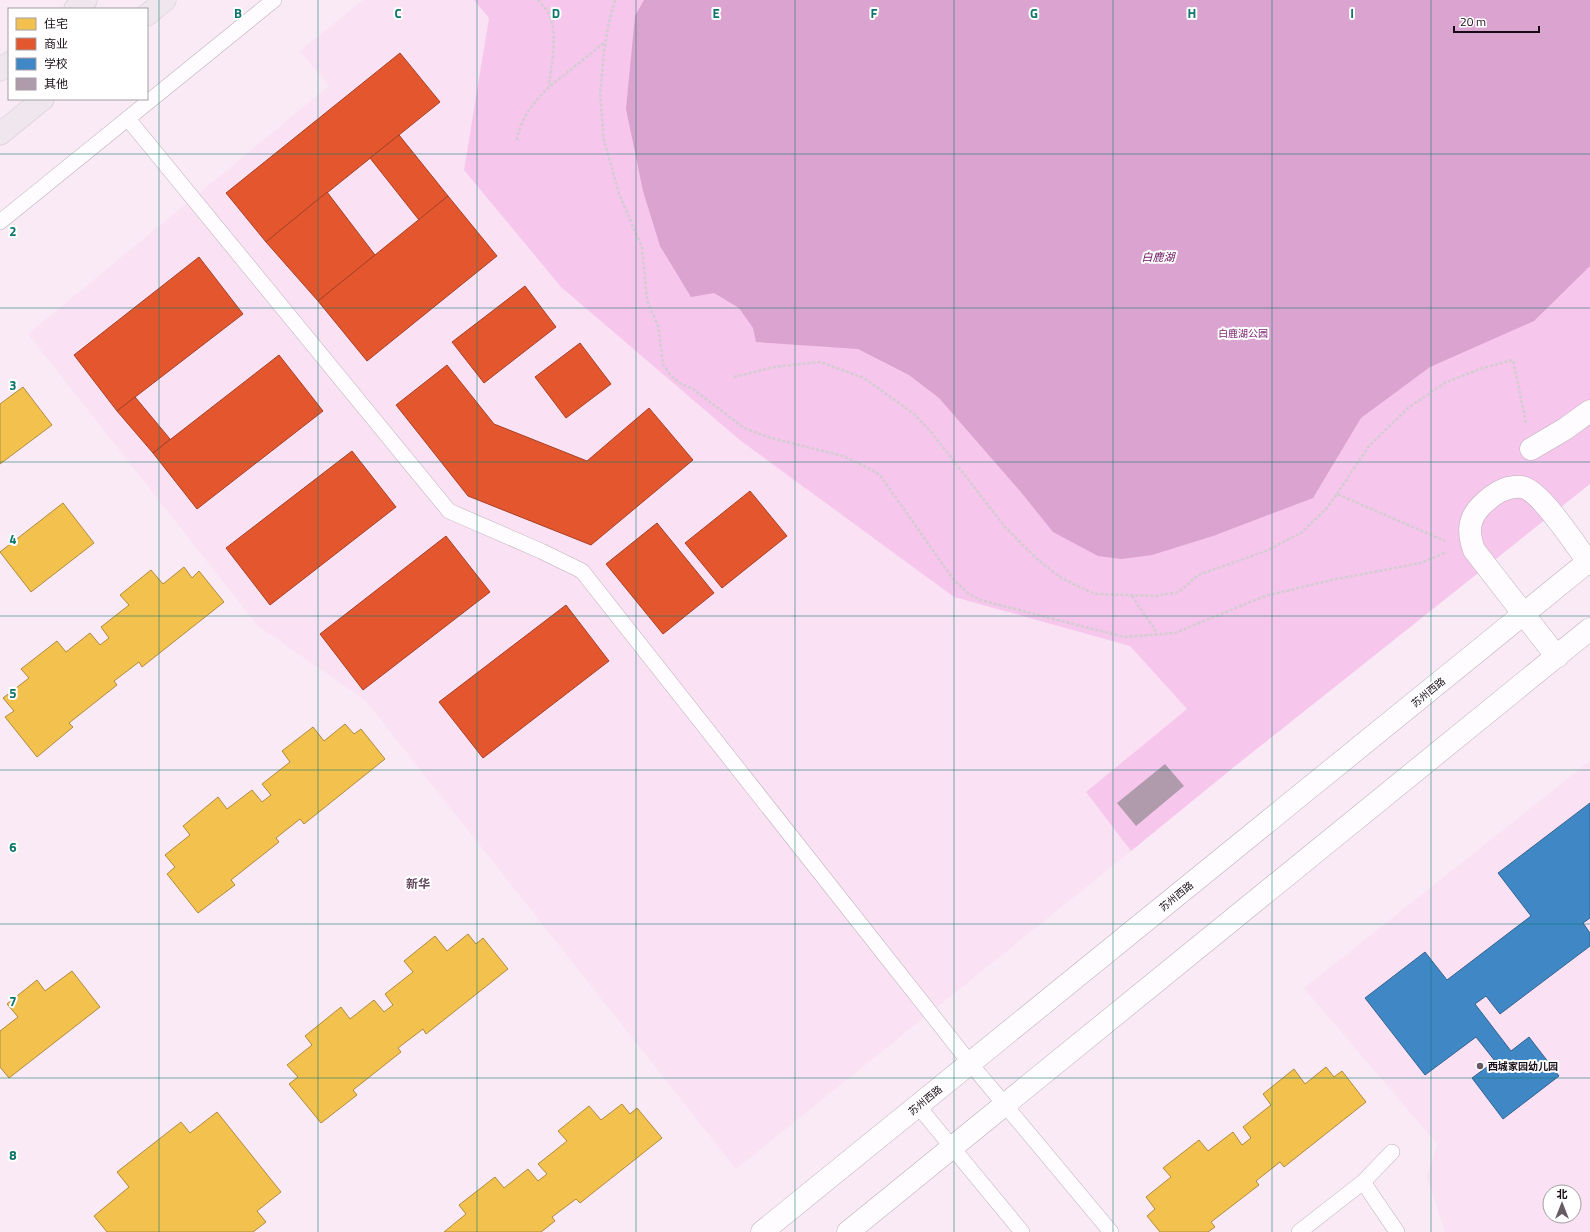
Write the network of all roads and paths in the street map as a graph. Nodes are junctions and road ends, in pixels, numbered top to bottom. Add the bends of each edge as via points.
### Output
1 (86, 0) edge
2 (165, 0) edge
3 (274, 0) edge
4 (538, 0) edge
5 (615, 0) edge
6 (76, 8) edge
7 (148, 14) edge
8 (606, 42) junction
9 (8, 63) edge
10 (0, 70) edge
11 (549, 87) junction
12 (43, 100) edge
13 (128, 119) junction
14 (0, 134) edge
15 (516, 140) dead end
16 (0, 222) edge
17 (734, 377) dead end
18 (1590, 411) edge
19 (1531, 449) joint
20 (1337, 494) junction
21 (1463, 542) junction
22 (1589, 562) edge
23 (1132, 596) junction
24 (1524, 614) junction
25 (1590, 629) edge
26 (1157, 635) junction
27 (1557, 656) junction
28 (970, 1063) junction
29 (1005, 1105) junction
30 (918, 1106) junction
31 (952, 1147) junction
32 (1392, 1152) dead end
33 (1363, 1182) junction
34 (762, 1232) edge
35 (848, 1232) edge
36 (1022, 1232) edge
37 (1111, 1232) edge
38 (1299, 1232) edge
39 (1397, 1232) edge

1 - 6 main road
2 - 7 main road
3 - 13 lane
4 - 11 path via 548,13 552,28
5 - 8 path
8 - 11 path
8 - 26 path via 600,95 604,140 619,194 642,247 647,300 658,326 663,364 671,376 693,389 744,428 771,438 843,456 880,475 953,580 980,600 1124,637
9 - 10 main road
11 - 15 path via 526,114
12 - 14 main road
13 - 16 lane
13 - 28 lane via 449,511 582,571
17 - 23 path via 774,367 820,362 864,378 914,414 932,433 1005,527 1061,578 1096,594
18 - 19 street
19 - 20 path via 1513,360 1446,382 1408,408 1368,447
20 - 21 path
20 - 23 path via 1326,510 1301,533 1266,551 1198,575 1178,592
21 - 22 street via 1469,524 1479,508 1491,496 1504,489 1522,487 1541,499
21 - 24 street via 1474,550
21 - 26 path via 1421,563 1266,596 1175,634
22 - 24 street, 苏州西路
23 - 26 path
24 - 27 street
24 - 28 street, 苏州西路
25 - 27 street
27 - 29 street
28 - 29 lane
28 - 30 street, 苏州西路
29 - 31 street
29 - 37 lane
30 - 31 lane
30 - 34 street, 苏州西路
31 - 35 street
31 - 36 lane
32 - 33 lane
33 - 38 lane
33 - 39 lane

